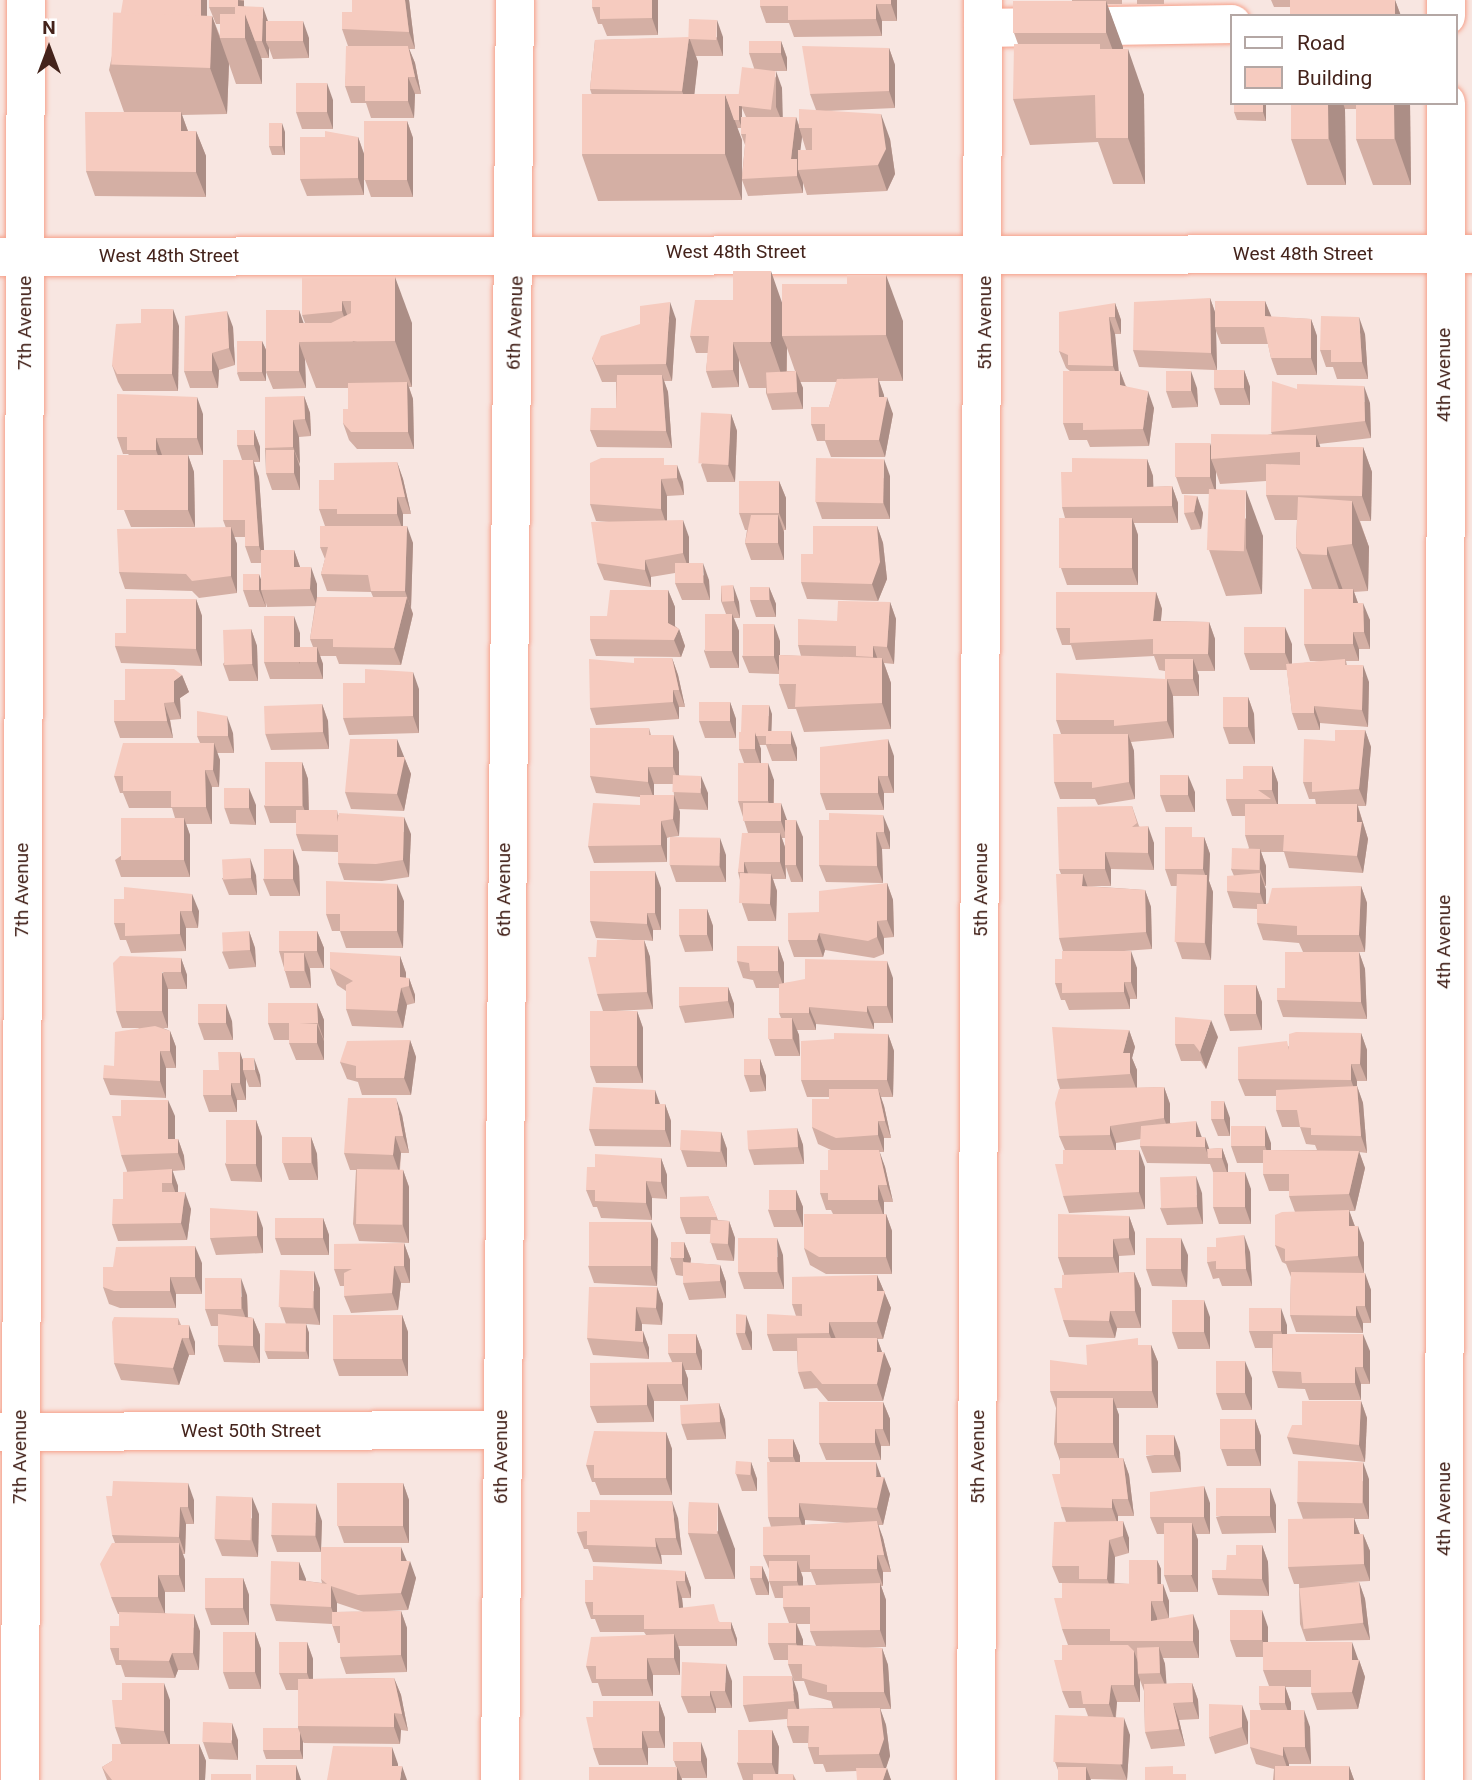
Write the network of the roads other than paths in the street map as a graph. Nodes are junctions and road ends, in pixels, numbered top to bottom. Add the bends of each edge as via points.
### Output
1 (26, 0) edge
2 (515, 0) edge
3 (983, 14) edge
4 (1230, 24) edge
5 (1446, 105) edge
6 (517, 252) junction
7 (986, 253) junction
8 (1458, 254) edge
9 (12, 257) edge
10 (501, 1430) junction
11 (10, 1432) edge
12 (20, 1780) edge
13 (499, 1780) edge
14 (976, 1780) edge
15 (1444, 1780) edge

1 - 9 street, 7th Avenue
2 - 6 street, 6th Avenue
3 - 4 street
3 - 7 street, 5th Avenue
5 - 8 street, 4th Avenue
6 - 7 street, West 48th Street
6 - 9 street, West 48th Street
6 - 10 street, 6th Avenue via 504,708
7 - 8 street, West 48th Street
7 - 14 street, 5th Avenue
8 - 15 street, 4th Avenue
9 - 11 street, 7th Avenue
10 - 11 street, West 50th Street
10 - 13 street, 6th Avenue
11 - 12 street, 7th Avenue

